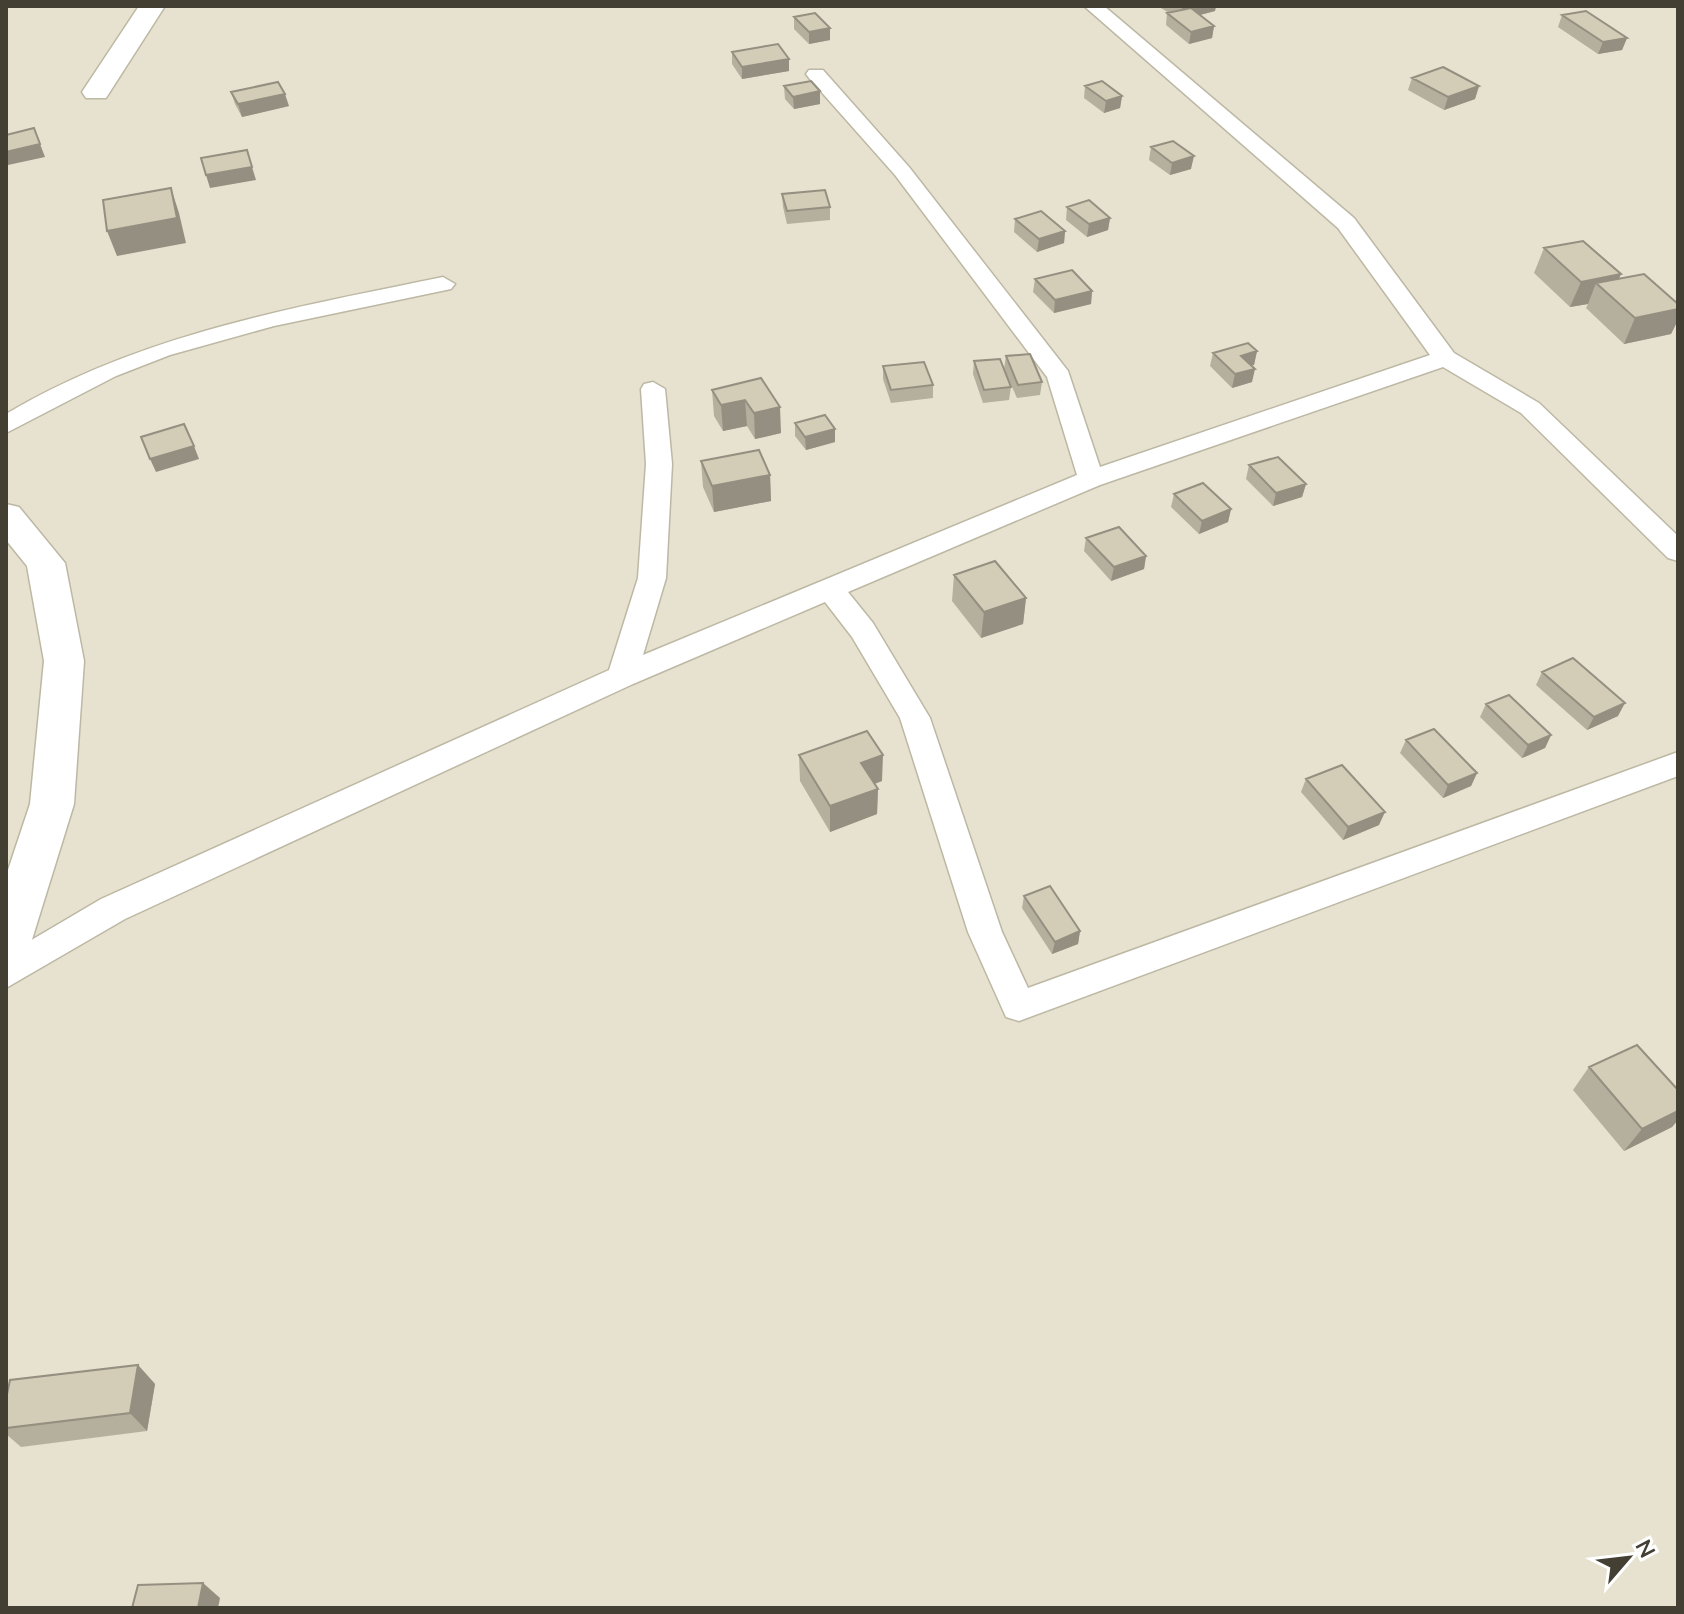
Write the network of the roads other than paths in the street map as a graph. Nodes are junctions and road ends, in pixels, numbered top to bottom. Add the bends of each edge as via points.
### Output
1 (152, 6) edge
2 (1093, 6) edge
3 (816, 74) dead end
4 (96, 92) dead end
5 (443, 284) dead end
6 (1445, 358) junction
7 (653, 389) dead end
8 (6, 425) edge
9 (1091, 479) junction
10 (6, 516) edge
11 (1678, 552) edge
12 (830, 589) junction
13 (622, 676) junction
14 (1678, 764) edge
15 (6, 946) edge
16 (6, 973) edge

1 - 4 street
2 - 6 lane via 1346,223
3 - 9 lane via 902,171 1059,376
5 - 8 lane via 215,332 142,356 34,406
6 - 9 lane
6 - 11 lane via 1530,408
7 - 13 lane via 659,464 652,578
9 - 12 lane
10 - 15 street via 46,563 64,661 52,804
12 - 13 lane
12 - 14 lane via 863,630 915,718 985,932 1019,1006
13 - 16 lane via 113,909

